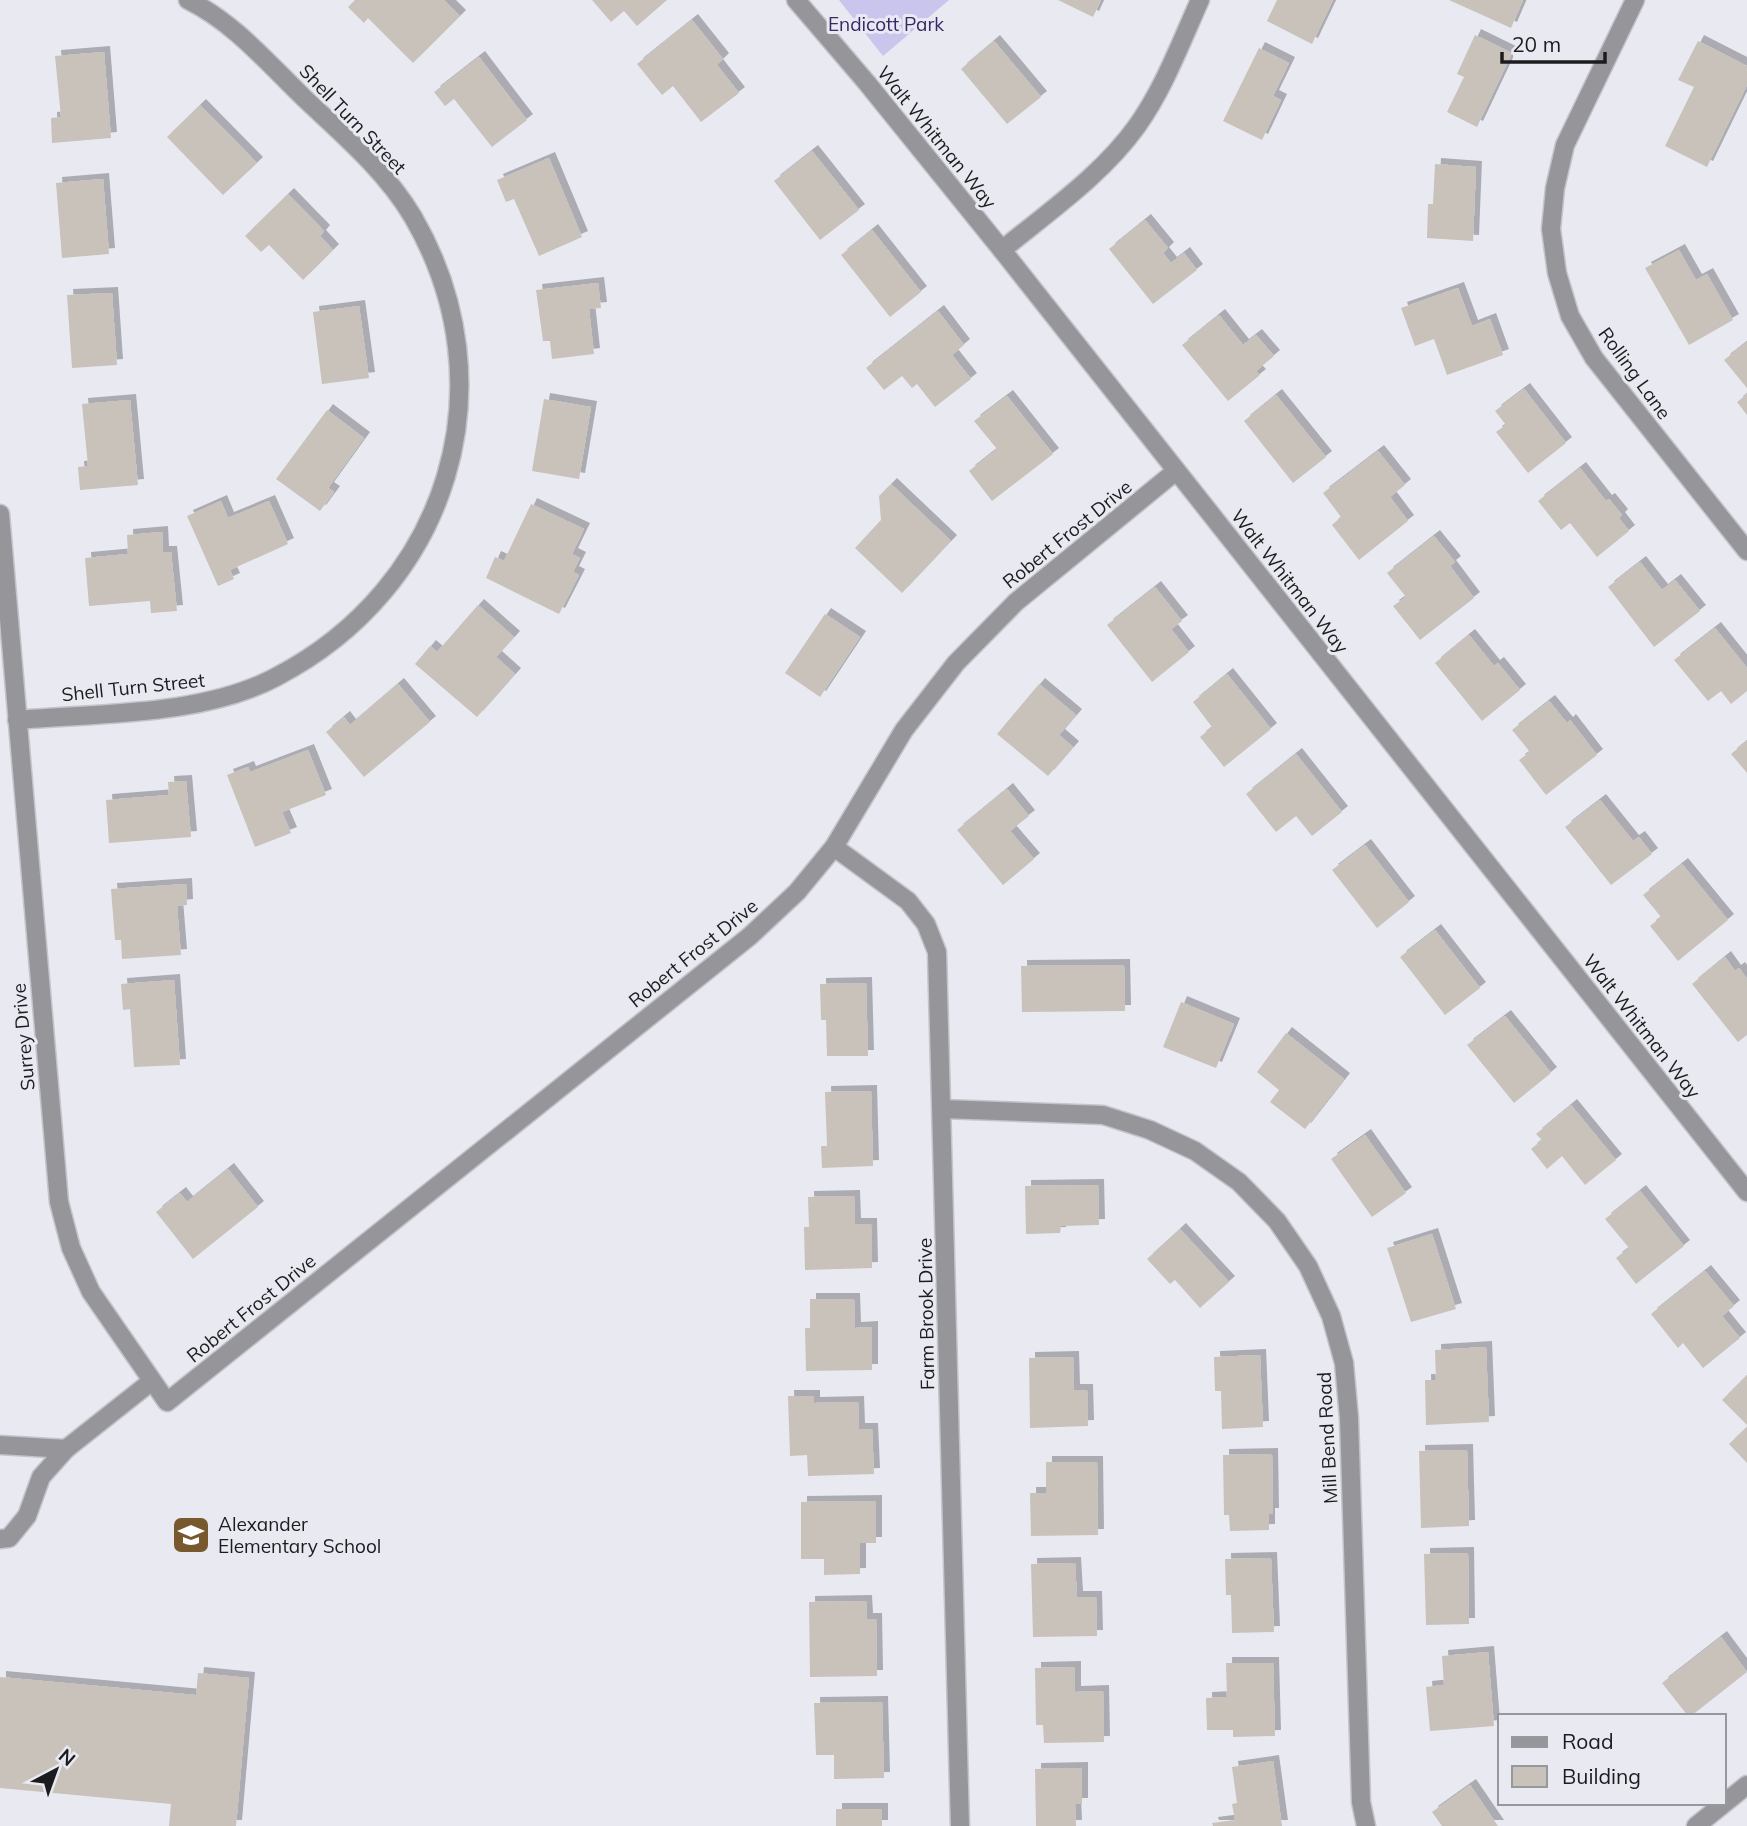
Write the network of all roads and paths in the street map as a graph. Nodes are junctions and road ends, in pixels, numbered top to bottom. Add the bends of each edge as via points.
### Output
1 (188, 0) edge
2 (796, 0) edge
3 (1200, 0) edge
4 (1635, 0) edge
5 (1002, 250) junction
6 (1176, 471) junction
7 (0, 514) edge
8 (1747, 551) edge
9 (17, 719) junction
10 (834, 846) junction
11 (943, 1109) junction
12 (1747, 1192) edge
13 (152, 1381) junction
14 (167, 1402) joint
15 (0, 1445) edge
16 (66, 1449) junction
17 (0, 1539) edge
18 (1747, 1785) edge
19 (1726, 1802) edge
20 (1722, 1805) edge
21 (960, 1826) edge
22 (1366, 1826) edge
23 (1696, 1826) edge

1 - 9 street, Shell Turn Street via 233,29 378,170 412,216 435,261 451,310 459,360 458,416 448,472 428,525 409,558 366,613 323,650 274,678 227,696 178,707
2 - 5 street, Walt Whitman Way
3 - 5 street via 1138,125 1106,163
4 - 8 street, Rolling Lane via 1565,145 1551,229 1557,273 1570,316 1594,358
5 - 6 street, Walt Whitman Way
6 - 10 street, Robert Frost Drive via 1016,602 956,663 904,730
6 - 12 street, Walt Whitman Way
7 - 9 street, Surrey Drive
9 - 13 street, Surrey Drive via 59,1202 71,1248 91,1293
10 - 11 street, Farm Brook Drive via 908,901 926,924 937,952
10 - 14 street, Robert Frost Drive via 797,892 750,936
11 - 21 street, Farm Brook Drive
11 - 22 street, Mill Bend Road via 1103,1115 1150,1130 1195,1151 1239,1182 1277,1221 1308,1266 1331,1316 1345,1377 1361,1802
13 - 14 street, Surrey Drive
13 - 16 street
15 - 16 street
16 - 17 street via 41,1477 27,1516 9,1538
18 - 19 street
20 - 23 street

